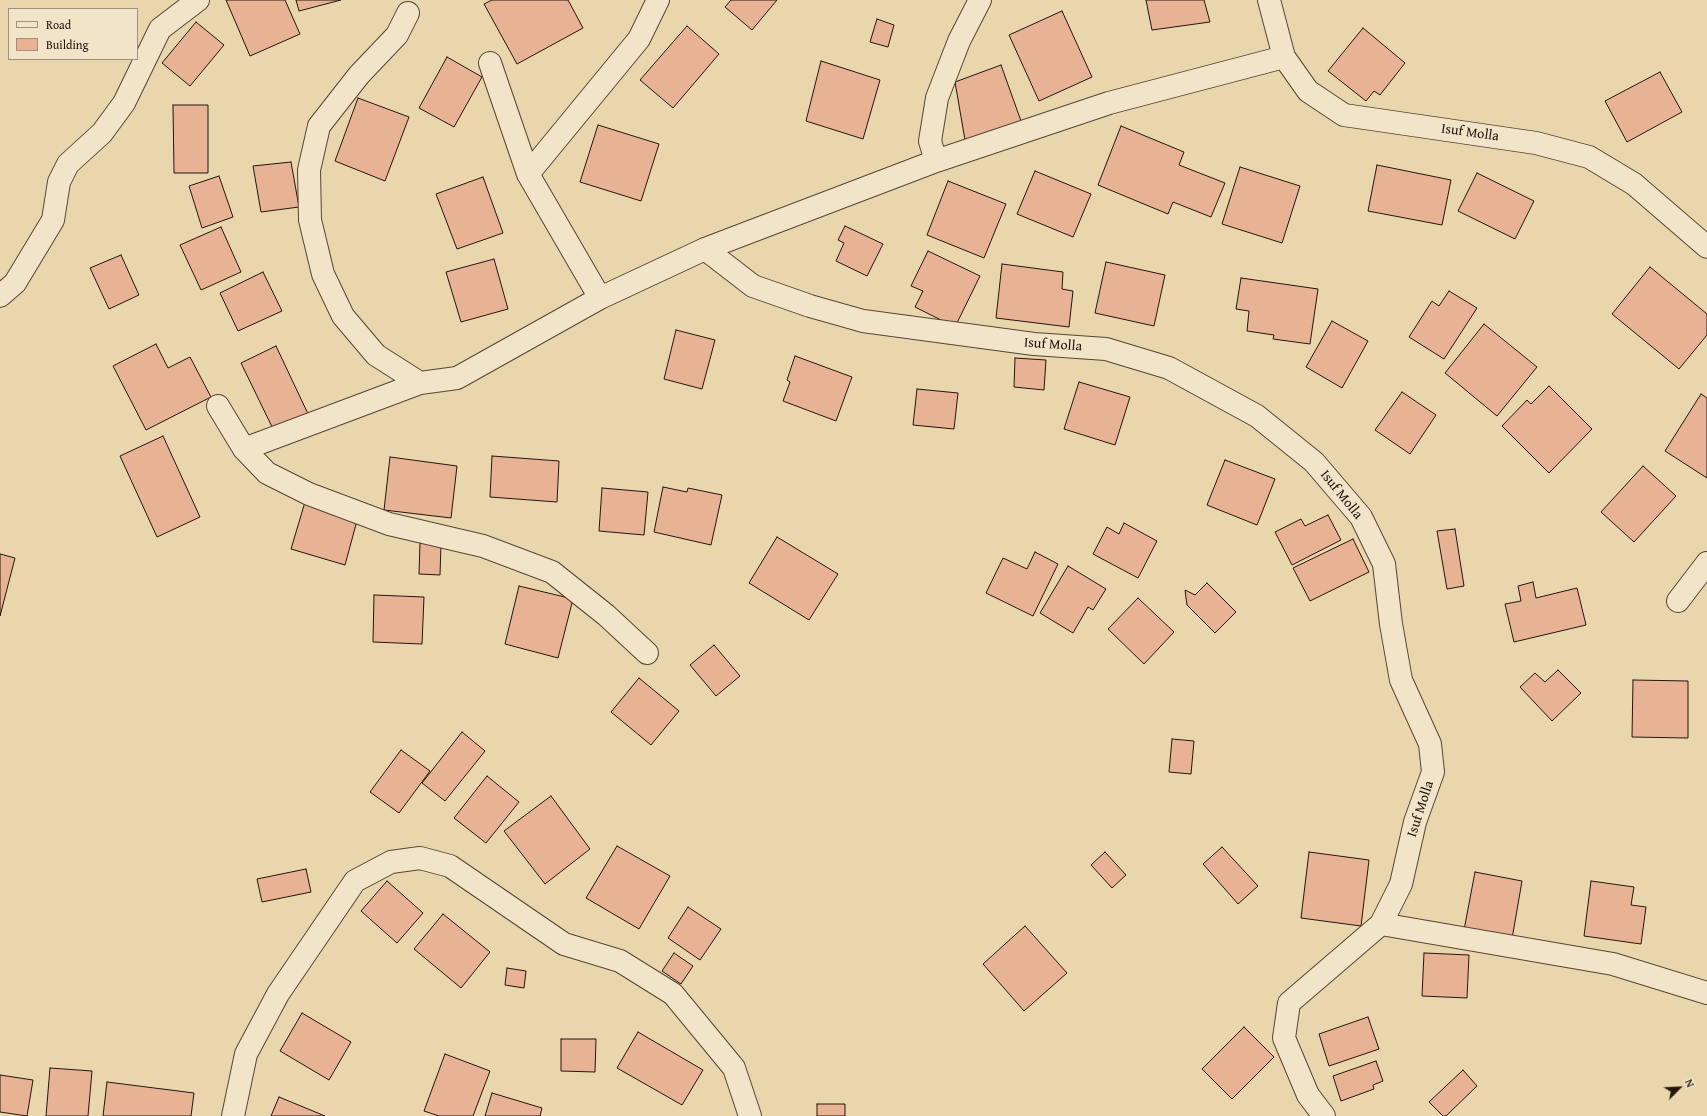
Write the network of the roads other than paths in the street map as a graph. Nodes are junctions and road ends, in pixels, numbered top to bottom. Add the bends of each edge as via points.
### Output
1 (198, 0) edge
2 (658, 0) edge
3 (980, 0) edge
4 (1269, 0) edge
5 (408, 13) dead end
6 (1284, 57) junction
7 (490, 63) dead end
8 (936, 161) junction
9 (528, 174) junction
10 (1707, 247) edge
11 (705, 248) junction
12 (0, 296) edge
13 (600, 298) junction
14 (420, 383) junction
15 (218, 406) dead end
16 (244, 449) junction
17 (1707, 563) edge
18 (1678, 601) dead end
19 (647, 653) dead end
20 (1381, 924) junction
21 (1707, 993) edge
22 (233, 1116) edge
23 (750, 1116) edge
24 (1324, 1116) edge

1 - 12 street via 160,29 124,103 102,133 68,164 59,182 53,220 15,283
2 - 9 street via 639,39
3 - 8 street via 959,41 937,98 930,141
4 - 6 street, Isuf Molla
5 - 14 street via 398,35 359,75 319,126 309,170 310,220 323,274 343,316 376,355
6 - 8 street via 1109,103
6 - 10 street, Isuf Molla via 1308,91 1344,115 1536,143 1589,157 1634,184
7 - 9 street
8 - 11 street
9 - 13 street
11 - 13 street
11 - 20 street, Isuf Molla via 753,286 863,321 1034,344 1106,349 1168,368 1257,416 1314,462 1361,517 1384,564 1391,624 1402,680 1430,744 1434,772 1415,822 1401,884
13 - 14 street via 457,378
14 - 16 street
15 - 16 street
16 - 19 street via 267,473 309,494 389,524 483,546 552,572 606,615
17 - 18 street
20 - 21 street via 1613,964
20 - 24 street, Isuf Molla via 1289,1003 1284,1038 1308,1095
22 - 23 street via 246,1054 278,994 355,880 391,862 420,858 450,866 564,944 620,961 673,994 734,1068

